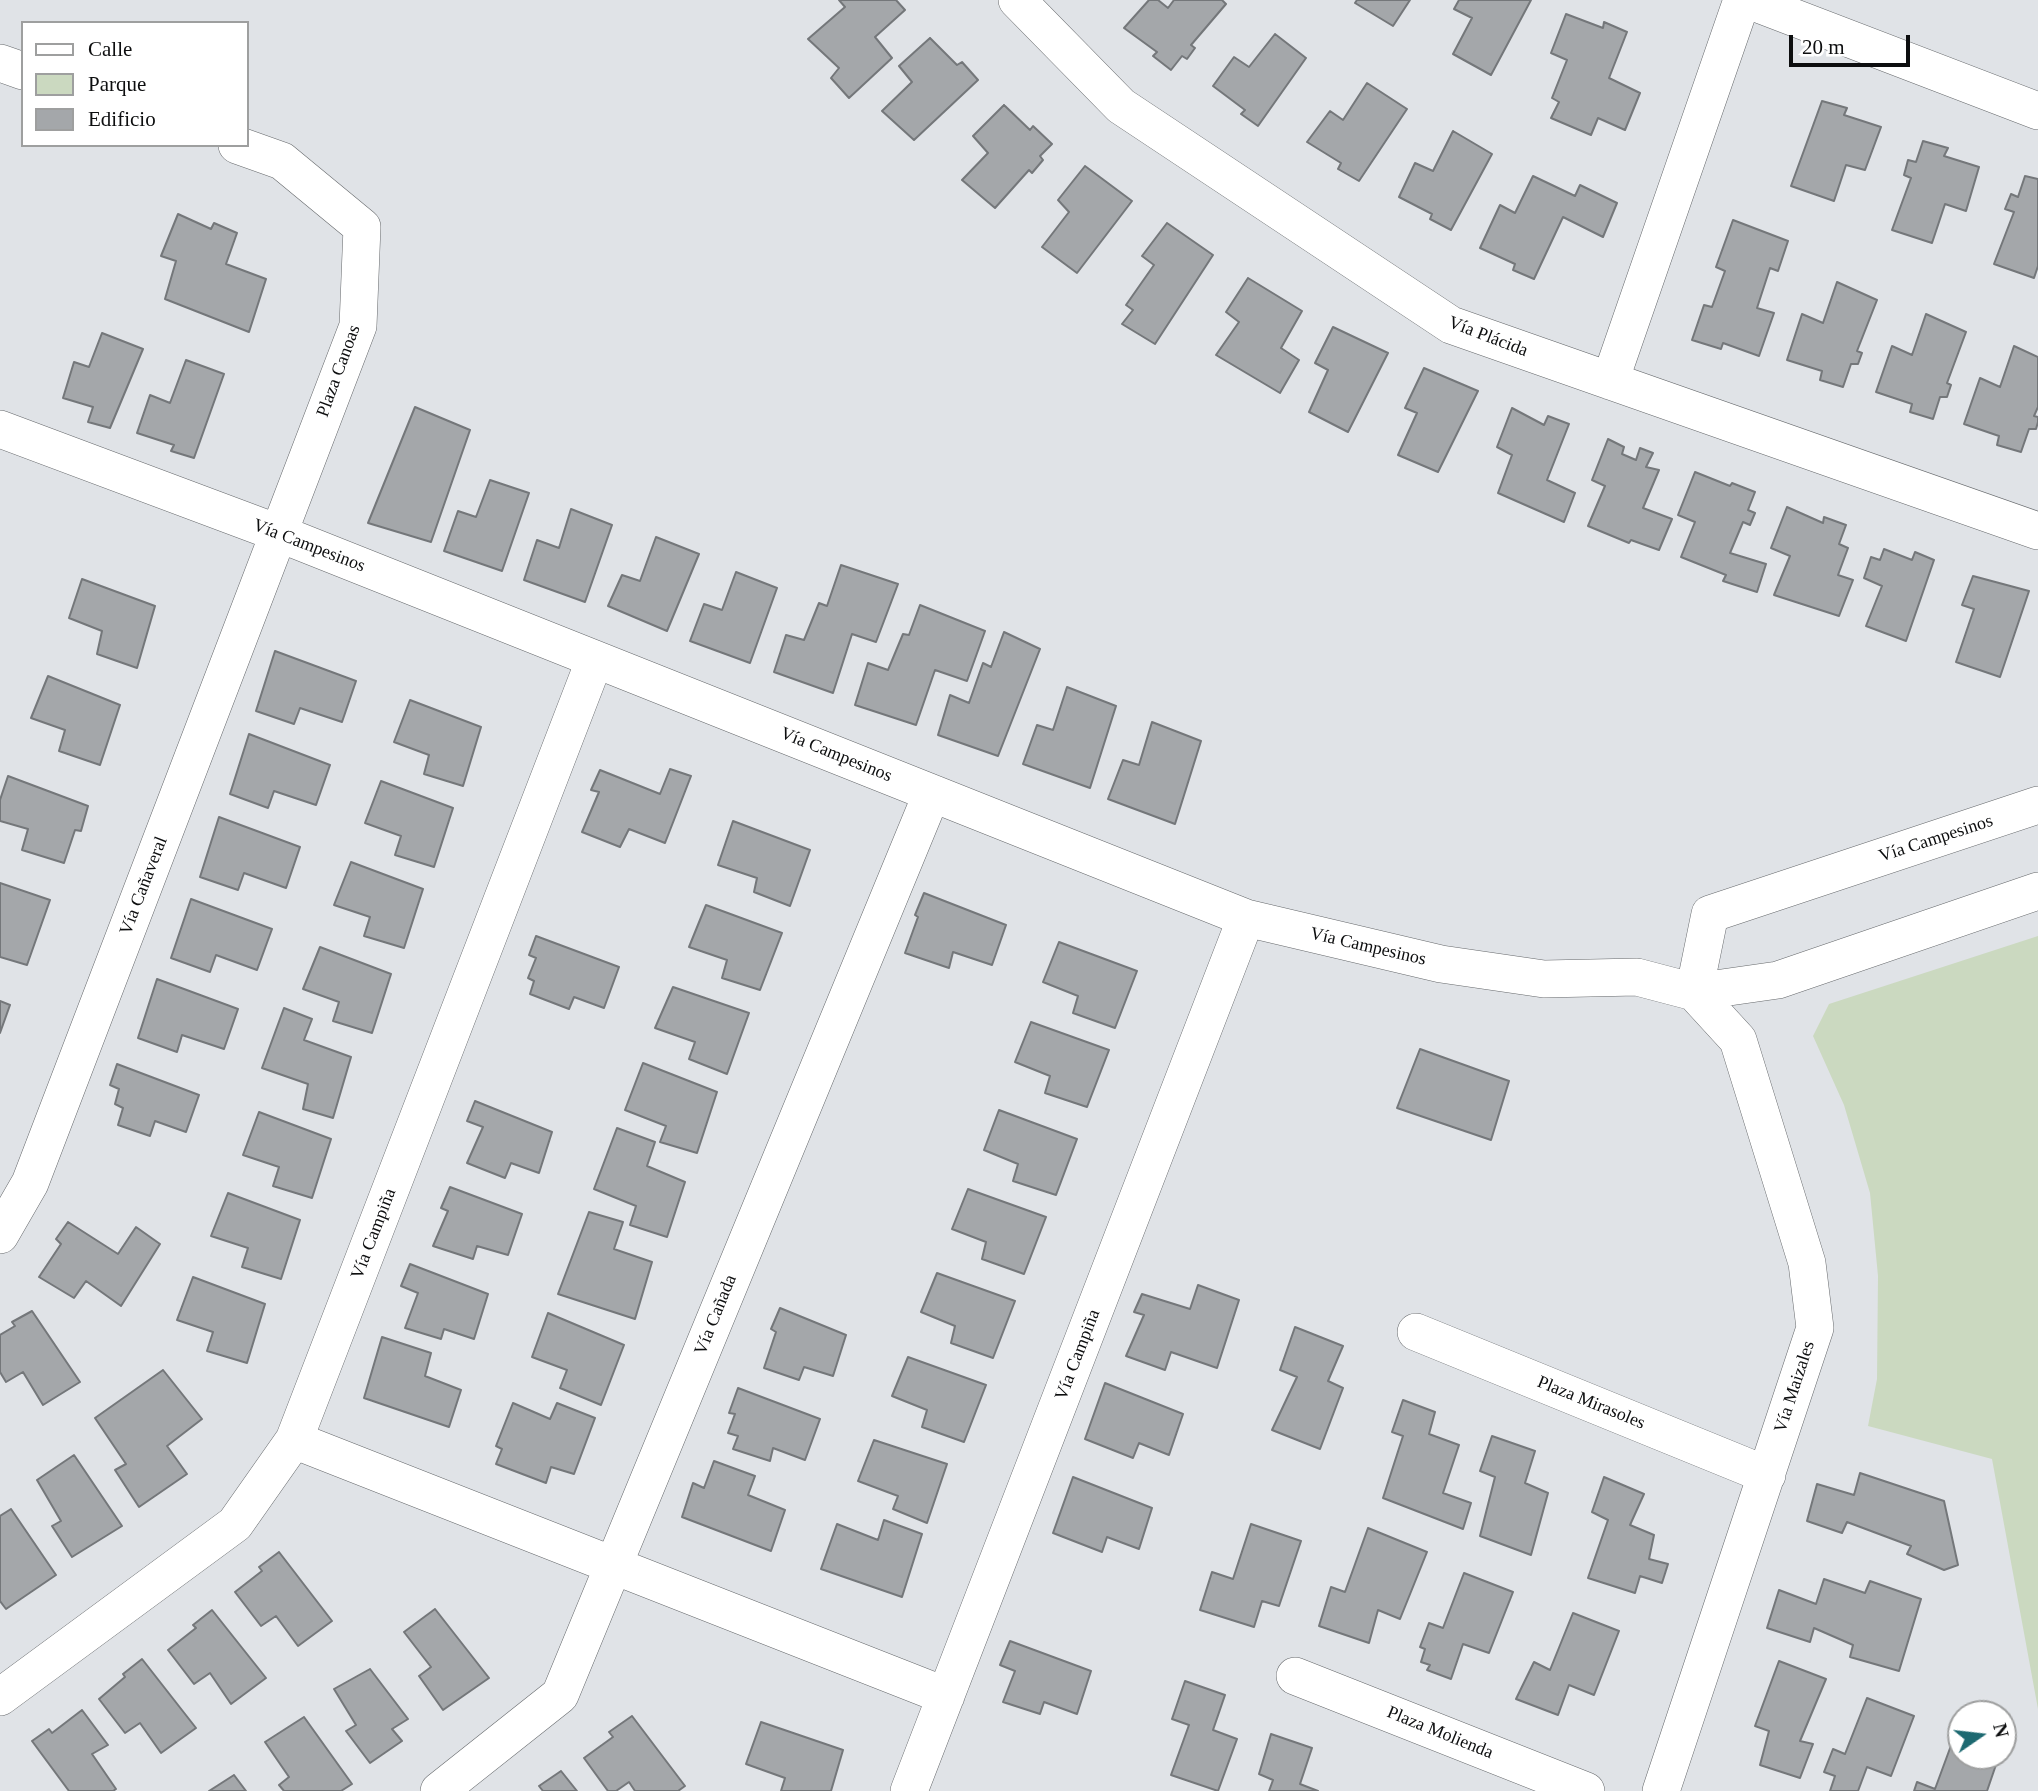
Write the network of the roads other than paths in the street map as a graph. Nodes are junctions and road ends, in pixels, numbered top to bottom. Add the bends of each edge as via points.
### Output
1 (1017, 0) edge
2 (1742, 0) edge
3 (1748, 0) edge
4 (0, 63) edge
5 (21, 70) edge
6 (2038, 111) edge
7 (243, 147) edge
8 (1610, 381) junction
9 (0, 429) edge
10 (2038, 531) edge
11 (278, 533) junction
12 (595, 659) junction
13 (932, 793) junction
14 (2038, 805) edge
15 (2038, 891) edge
16 (1246, 919) junction
17 (1694, 992) junction
18 (0, 1235) edge
19 (1416, 1332) dead end
20 (294, 1440) junction
21 (1766, 1475) junction
22 (613, 1565) junction
23 (1295, 1676) dead end
24 (946, 1696) junction
25 (0, 1697) edge
26 (1668, 1789) edge
27 (439, 1791) edge
28 (909, 1791) edge
29 (1586, 1791) edge

1 - 8 street, Vía Plácida via 1121,106 1451,325
2 - 8 street
3 - 6 street
4 - 5 street
7 - 11 street, Plaza Canoas via 282,161 362,227 358,326
8 - 10 street, Vía Plácida
9 - 11 street, Vía Campesinos
11 - 12 street, Vía Campesinos
11 - 18 street, Vía Cañaveral via 30,1182
12 - 13 street, Vía Campesinos
12 - 20 street, Vía Campiña
13 - 16 street, Vía Campesinos
13 - 22 street, Vía Cañada
14 - 17 street, Vía Campesinos via 1710,914
15 - 17 street, Vía Campesinos via 1778,980
16 - 17 street, Vía Campesinos via 1441,964 1544,979 1637,977
16 - 24 street, Vía Campiña
17 - 21 street, Vía Maizales via 1738,1040 1807,1263 1815,1328
19 - 21 street, Plaza Mirasoles
20 - 22 street
20 - 25 street, Vía Campiña via 235,1524
21 - 26 street, Vía Maizales
22 - 24 street
22 - 27 street, Vía Cañada via 560,1695
23 - 29 street, Plaza Molienda
24 - 28 street, Vía Campiña

